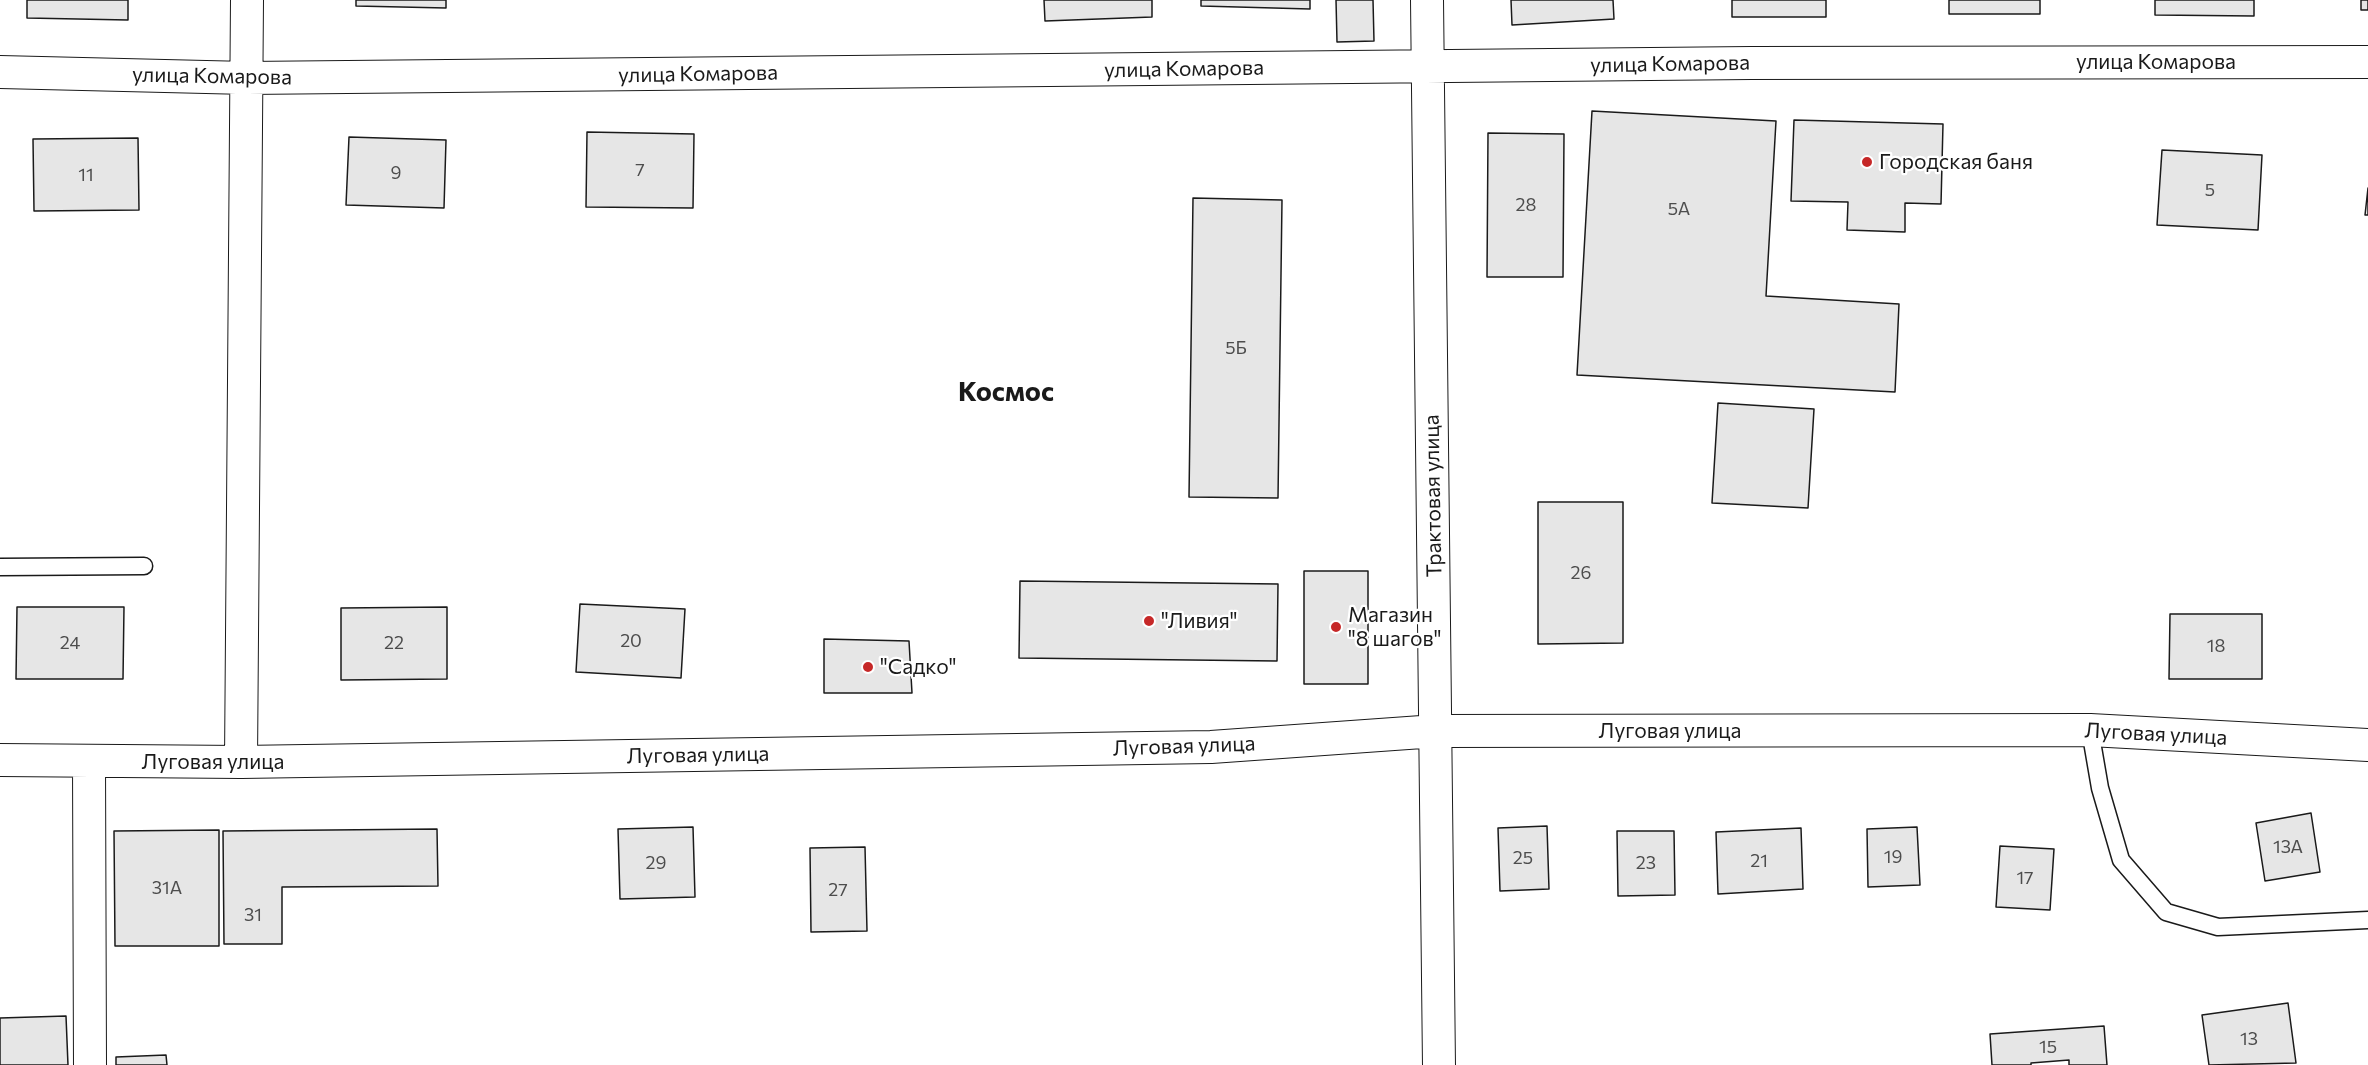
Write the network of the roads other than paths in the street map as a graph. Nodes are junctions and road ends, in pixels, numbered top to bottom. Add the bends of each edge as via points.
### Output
1 (246, 0) edge
2 (1427, 0) edge
3 (2368, 62) edge
4 (1427, 67) junction
5 (0, 72) edge
6 (248, 78) junction
7 (144, 566) dead end
8 (0, 567) edge
9 (2090, 730) junction
10 (1436, 731) junction
11 (2368, 745) edge
12 (0, 760) edge
13 (89, 762) junction
14 (241, 762) junction
15 (2368, 920) edge
16 (90, 1065) edge
17 (1439, 1065) edge

1 - 6 street
2 - 4 street, Трактовая улица
3 - 4 street, улица Комарова
4 - 6 street, улица Комарова
4 - 10 street, Трактовая улица
5 - 6 street, улица Комарова
6 - 14 street
7 - 8 lane
9 - 10 street, Луговая улица
9 - 11 street, Луговая улица
9 - 15 lane via 2100,788 2121,860 2166,912 2218,927
10 - 14 street, Луговая улица via 1210,747
10 - 17 street, Трактовая улица
12 - 13 street, Луговая улица
13 - 14 street, Луговая улица
13 - 16 street

